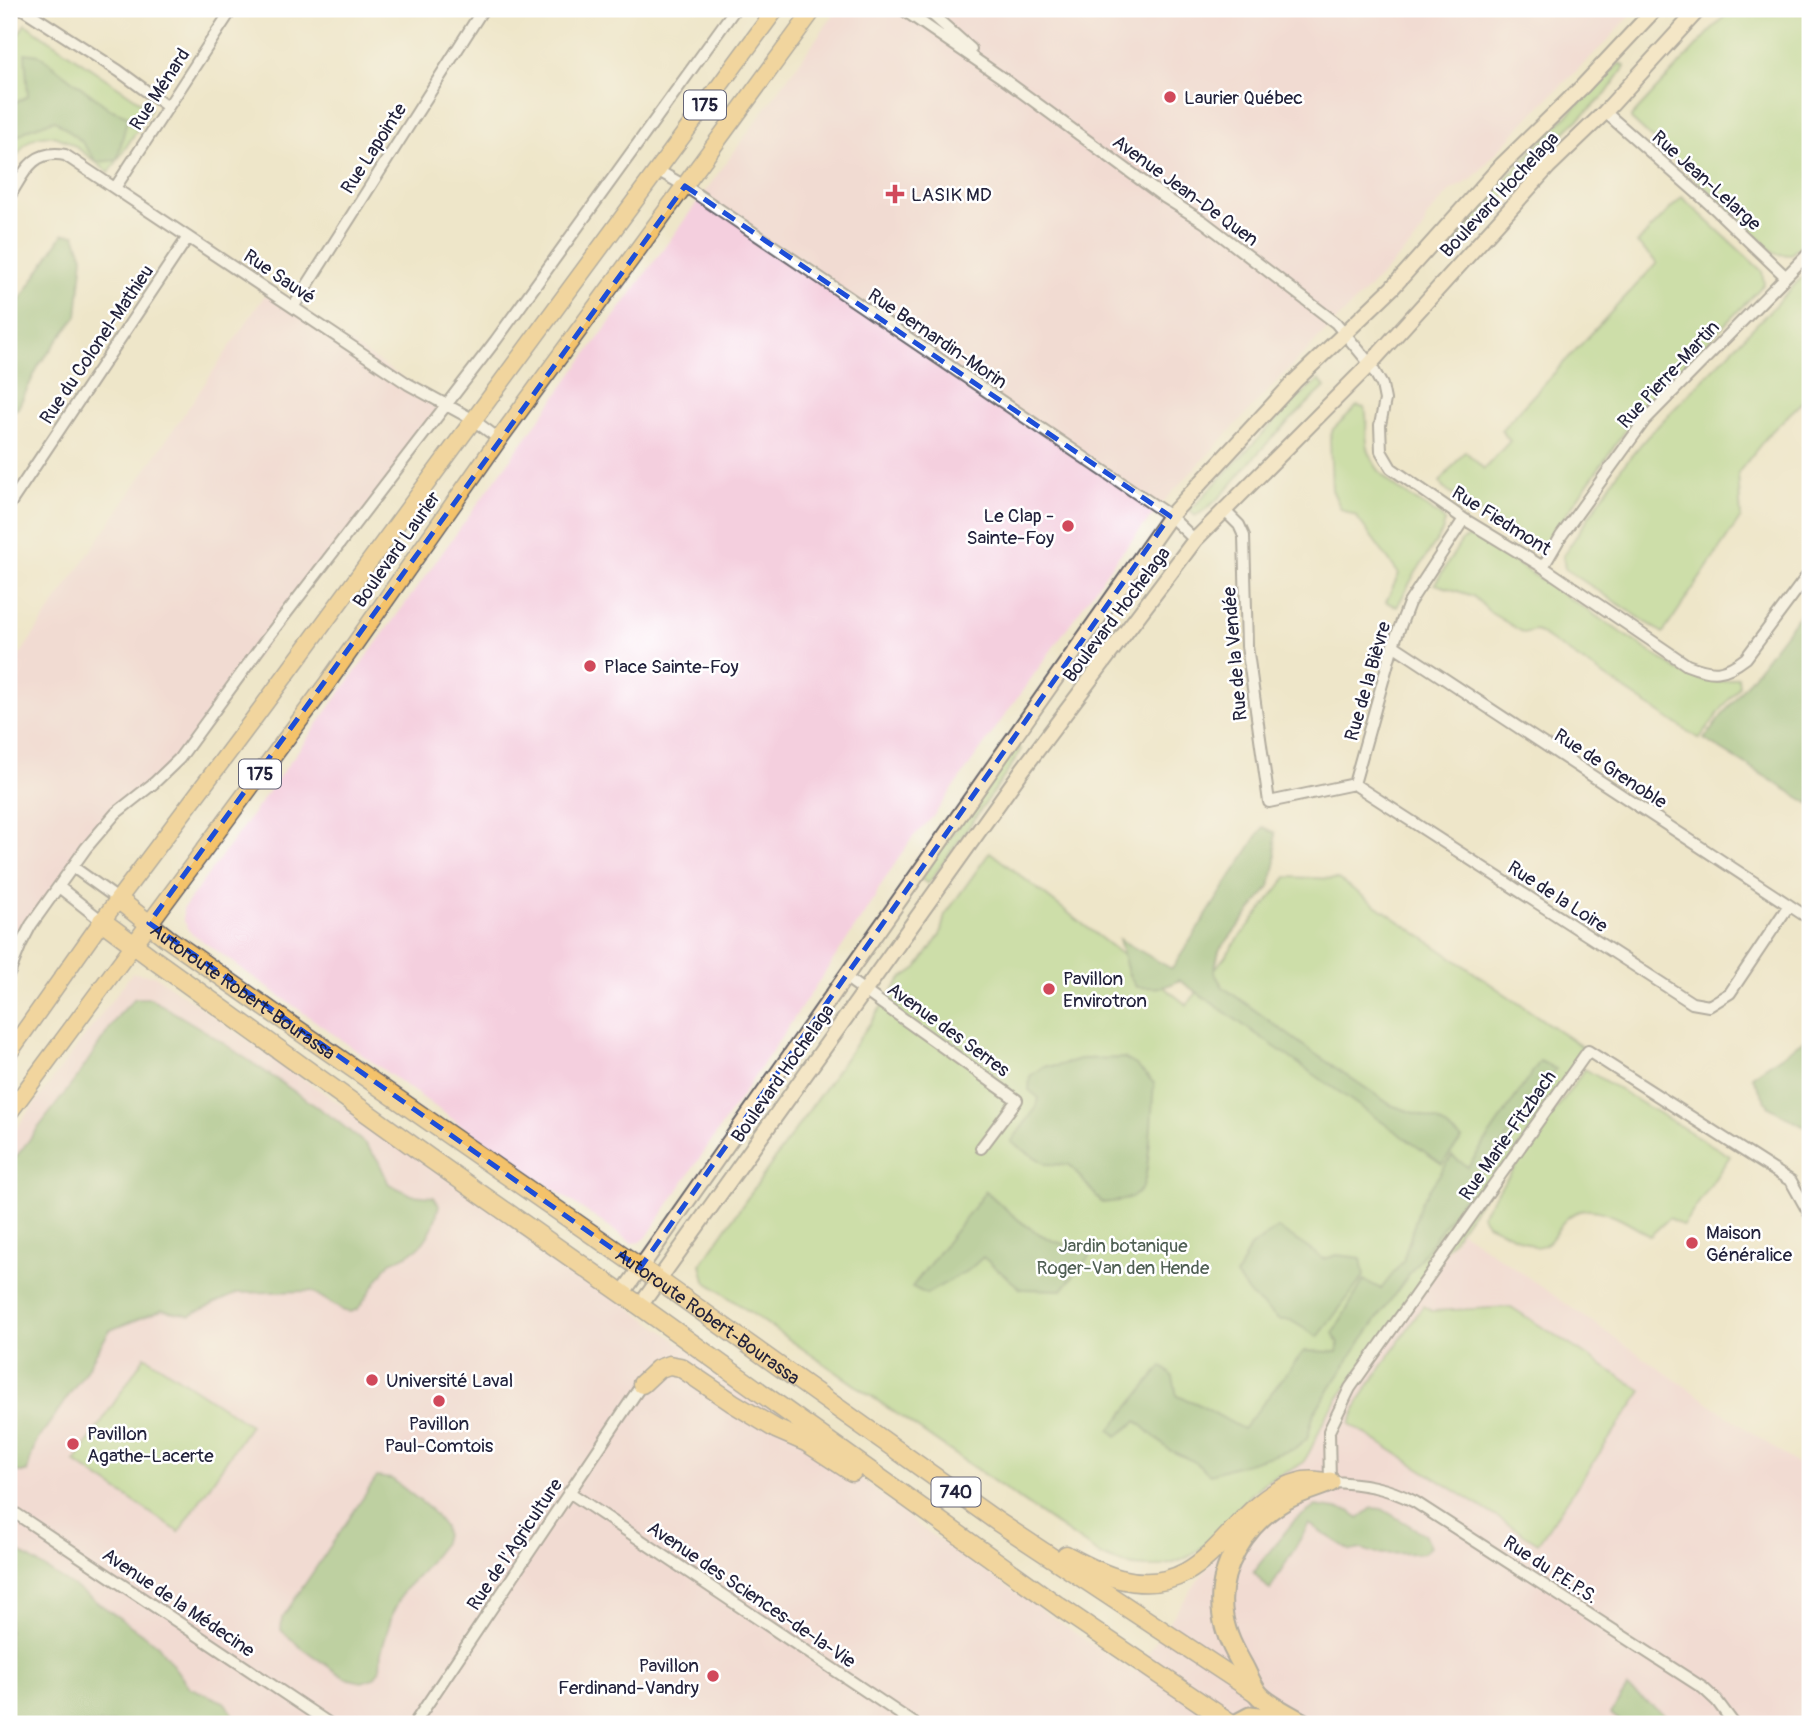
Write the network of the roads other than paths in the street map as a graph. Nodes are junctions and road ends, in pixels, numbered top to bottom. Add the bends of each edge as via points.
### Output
1 (23, 9) edge
2 (232, 9) edge
3 (735, 9) edge
4 (776, 9) edge
5 (814, 9) edge
6 (902, 9) edge
7 (926, 9) edge
8 (1655, 9) edge
9 (1699, 9) edge
10 (479, 10) edge
11 (1001, 77) junction
12 (167, 107) junction
13 (1605, 112) junction
14 (657, 170) junction
15 (685, 186) junction
16 (115, 188) junction
17 (9, 197) edge
18 (188, 237) junction
19 (1810, 252) edge
20 (1785, 276) junction
21 (294, 306) junction
22 (1346, 334) junction
23 (1370, 364) junction
24 (445, 406) junction
25 (472, 419) junction
26 (499, 439) junction
27 (9, 505) edge
28 (1224, 510) junction
29 (1170, 516) junction
30 (1464, 519) junction
31 (1195, 540) junction
32 (1543, 567) junction
33 (1810, 572) edge
34 (1393, 645) junction
35 (1354, 784) junction
36 (73, 867) junction
37 (59, 887) junction
38 (118, 900) junction
39 (1789, 905) junction
40 (1810, 919) edge
41 (102, 921) junction
42 (149, 923) junction
43 (133, 945) junction
44 (9, 974) edge
45 (845, 978) junction
46 (865, 991) junction
47 (9, 1052) edge
48 (9, 1113) edge
49 (981, 1148) dead end
50 (1810, 1215) edge
51 (640, 1268) junction
52 (658, 1280) junction
53 (622, 1294) junction
54 (640, 1306) junction
55 (642, 1384) joint
56 (1330, 1482) junction
57 (569, 1492) junction
58 (9, 1510) edge
59 (998, 1522) junction
60 (992, 1558) junction
61 (1259, 1695) junction
62 (330, 1724) edge
63 (414, 1724) edge
64 (915, 1724) edge
65 (1232, 1724) edge
66 (1237, 1724) edge
67 (1267, 1724) edge
68 (1304, 1724) edge
69 (1734, 1724) edge

1 - 12 street
2 - 12 street, Rue Ménard
3 - 24 street
4 - 14 main road, Boulevard Laurier / 175
5 - 15 main road, Boulevard Laurier / 175
6 - 11 street, Avenue Jean-De Quen
7 - 11 street, Avenue Jean-De Quen
8 - 22 main road, Boulevard Hochelaga
9 - 13 main road, Boulevard Hochelaga
10 - 21 street, Rue Lapointe
11 - 22 street, Avenue Jean-De Quen via 1204,222
12 - 16 street, Rue Ménard
13 - 20 street, Rue Jean-Lelarge
13 - 23 main road, Boulevard Hochelaga via 1548,167
14 - 15 street, Rue Bernardin-Morin
14 - 25 main road, Boulevard Laurier / 175
15 - 26 main road, Boulevard Laurier / 175
15 - 29 street, Rue Bernardin-Morin
16 - 17 street, Rue Sauvé via 65,155 53,153 38,157
16 - 18 street, Rue Sauvé
18 - 21 street, Rue Sauvé
18 - 27 street, Rue du Colonel-Mathieu
19 - 20 street, Rue Pierre-Martin
20 - 32 street, Rue Pierre-Martin via 1645,420
21 - 24 street, Rue Sauvé
22 - 23 street, Rue Fiedmont
22 - 29 main road, Boulevard Hochelaga via 1295,381
23 - 28 main road, Boulevard Hochelaga
23 - 30 street, Rue Fiedmont via 1382,385 1381,451 1391,468
24 - 25 street, Rue Sauvé
24 - 36 street via 179,759 116,813
25 - 26 street, Rue Sauvé
25 - 38 main road, Boulevard Laurier / 175
26 - 42 main road, Boulevard Laurier / 175 via 326,685
28 - 31 main road, Boulevard Hochelaga
28 - 35 street, Rue de la Vendée via 1244,536 1247,646 1269,802
29 - 31 street, Rue Bernardin-Morin
29 - 45 main road, Boulevard Hochelaga
30 - 32 street, Rue Fiedmont
30 - 34 street, Rue de la Bièvre via 1409,603
31 - 46 main road, Boulevard Hochelaga via 1023,769
32 - 33 street, Rue Fiedmont via 1687,665 1707,673 1722,672 1746,658
34 - 35 street, Rue de la Bièvre
34 - 39 street, Rue de Grenoble
35 - 39 street, Rue de la Loire via 1692,1003 1709,1006 1730,993
36 - 37 street
36 - 38 street
37 - 41 street
37 - 44 street via 21,944
38 - 41 main road, Boulevard Laurier / 175
38 - 42 highway, Autoroute Robert-Bourassa
39 - 40 street, Rue de Grenoble
41 - 43 highway, Autoroute Robert-Bourassa
41 - 47 main road, Boulevard Laurier / 175
42 - 43 main road, Boulevard Laurier / 175
42 - 51 highway, Autoroute Robert-Bourassa
43 - 48 main road, Boulevard Laurier / 175
43 - 53 highway, Autoroute Robert-Bourassa
45 - 46 street, Avenue des Serres
45 - 51 main road, Boulevard Hochelaga
46 - 49 street, Avenue des Serres via 1017,1100
46 - 52 main road, Boulevard Hochelaga
50 - 56 street, Rue Marie-Fitzbach via 1791,1181 1588,1051 1350,1388 1329,1431
51 - 52 highway, Autoroute Robert-Bourassa / 740
51 - 53 main road, Boulevard Hochelaga
52 - 54 main road, Boulevard Hochelaga
52 - 59 highway, Autoroute Robert-Bourassa / 740
53 - 54 highway, Autoroute Robert-Bourassa / 740
54 - 60 highway, Autoroute Robert-Bourassa / 740
55 - 57 street, Rue de l'Agriculture
55 - 60 highway via 658,1369 680,1367
56 - 59 highway via 1303,1481 1283,1488 1253,1508 1206,1560 1156,1581 1121,1579 1097,1571
56 - 61 highway via 1286,1499 1254,1524 1236,1549 1224,1578 1226,1630
56 - 69 street, Rue du P.E.P.S. via 1362,1483 1415,1502 1703,1688
57 - 63 street, Rue de l'Agriculture
57 - 64 street, Avenue des Sciences-de-la-Vie
58 - 62 street, Avenue de la Médecine
59 - 61 highway, Autoroute Robert-Bourassa / 740
60 - 65 highway, Autoroute Robert-Bourassa / 740
61 - 68 highway, Autoroute Robert-Bourassa / 740
66 - 67 highway via 1250,1717

